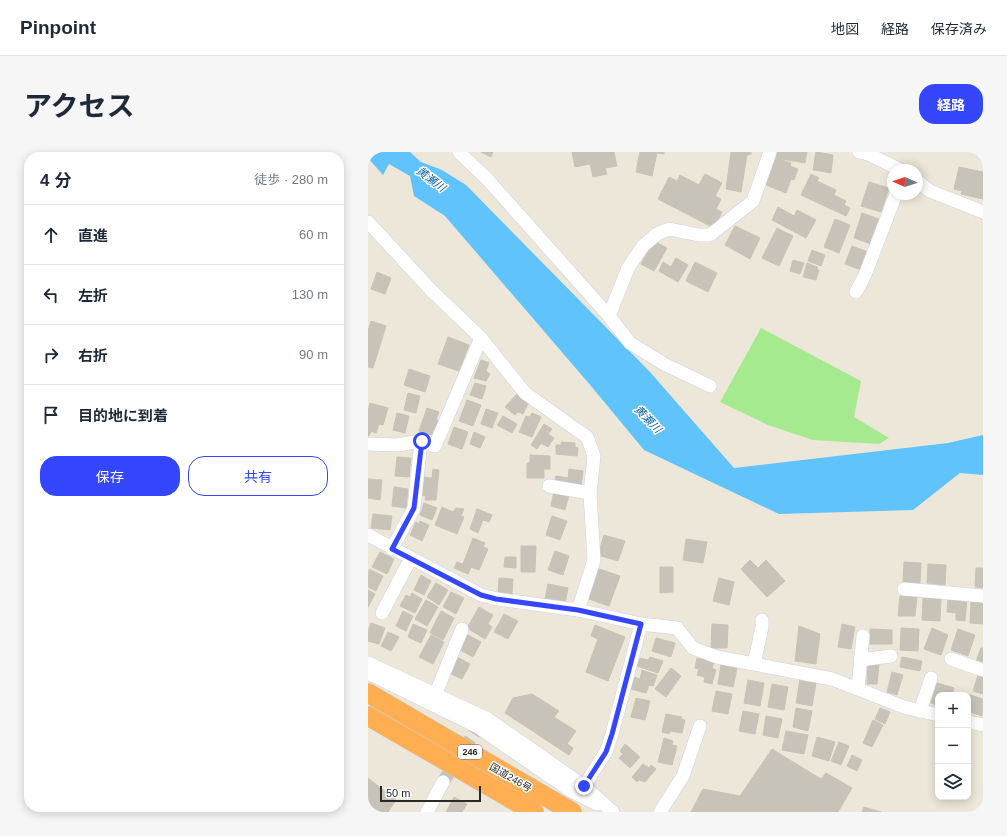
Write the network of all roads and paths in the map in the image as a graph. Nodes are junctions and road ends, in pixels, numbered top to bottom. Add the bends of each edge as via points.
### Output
1 (459, 152) edge
2 (770, 152) edge
3 (859, 152) edge
4 (889, 164) edge
5 (923, 186) edge
6 (894, 200) edge
7 (983, 212) edge
8 (368, 222) edge
9 (856, 292) dead end
10 (609, 316) junction
11 (481, 338) junction
12 (710, 386) dead end
13 (422, 441) junction
14 (368, 444) edge
15 (549, 486) dead end
16 (590, 493) junction
17 (368, 536) edge
18 (392, 549) junction
19 (411, 558) junction
20 (904, 589) dead end
21 (983, 596) edge
22 (578, 610) junction
23 (382, 613) dead end
24 (762, 620) dead end
25 (641, 624) junction
26 (462, 630) dead end
27 (863, 636) dead end
28 (891, 656) dead end
29 (951, 659) dead end
30 (860, 660) junction
31 (368, 663) edge
32 (754, 664) junction
33 (983, 670) edge
34 (368, 673) edge
35 (931, 678) dead end
36 (858, 688) junction
37 (368, 693) edge
38 (436, 695) junction
39 (920, 711) junction
40 (935, 714) edge
41 (368, 716) edge
42 (971, 723) edge
43 (983, 725) edge
44 (700, 726) dead end
45 (443, 782) tunnel mouth
46 (584, 786) junction
47 (610, 810) edge
48 (427, 812) edge
49 (534, 812) edge
50 (572, 812) edge
51 (660, 812) edge

1 - 10 street via 488,180
2 - 10 street via 753,201 710,235 669,229 657,234 643,246 628,268
3 - 4 street
5 - 7 street via 930,191
6 - 9 street
8 - 11 street via 431,290
10 - 12 street via 630,342 664,364
11 - 13 street via 435,446
11 - 16 street via 525,393 587,437 594,456
13 - 14 street via 397,445
13 - 18 street via 414,508
15 - 16 street
16 - 22 street via 594,560
17 - 18 street
18 - 19 street
19 - 22 street via 481,595
19 - 23 street
20 - 21 street
22 - 25 street
24 - 32 street
25 - 32 street via 677,628 693,648 717,657
25 - 46 street via 606,752
26 - 38 street
27 - 30 street
28 - 30 street
29 - 33 street
30 - 36 street
31 - 38 street
32 - 36 street via 832,679
34 - 47 street via 478,727 571,791
35 - 39 street
36 - 39 street
37 - 50 highway, 国道246号 / 246
38 - 46 street via 488,719
39 - 40 street
41 - 49 highway, 国道246号 / 246
42 - 43 street
44 - 51 street via 682,776
45 - 48 street
46 - 47 street

